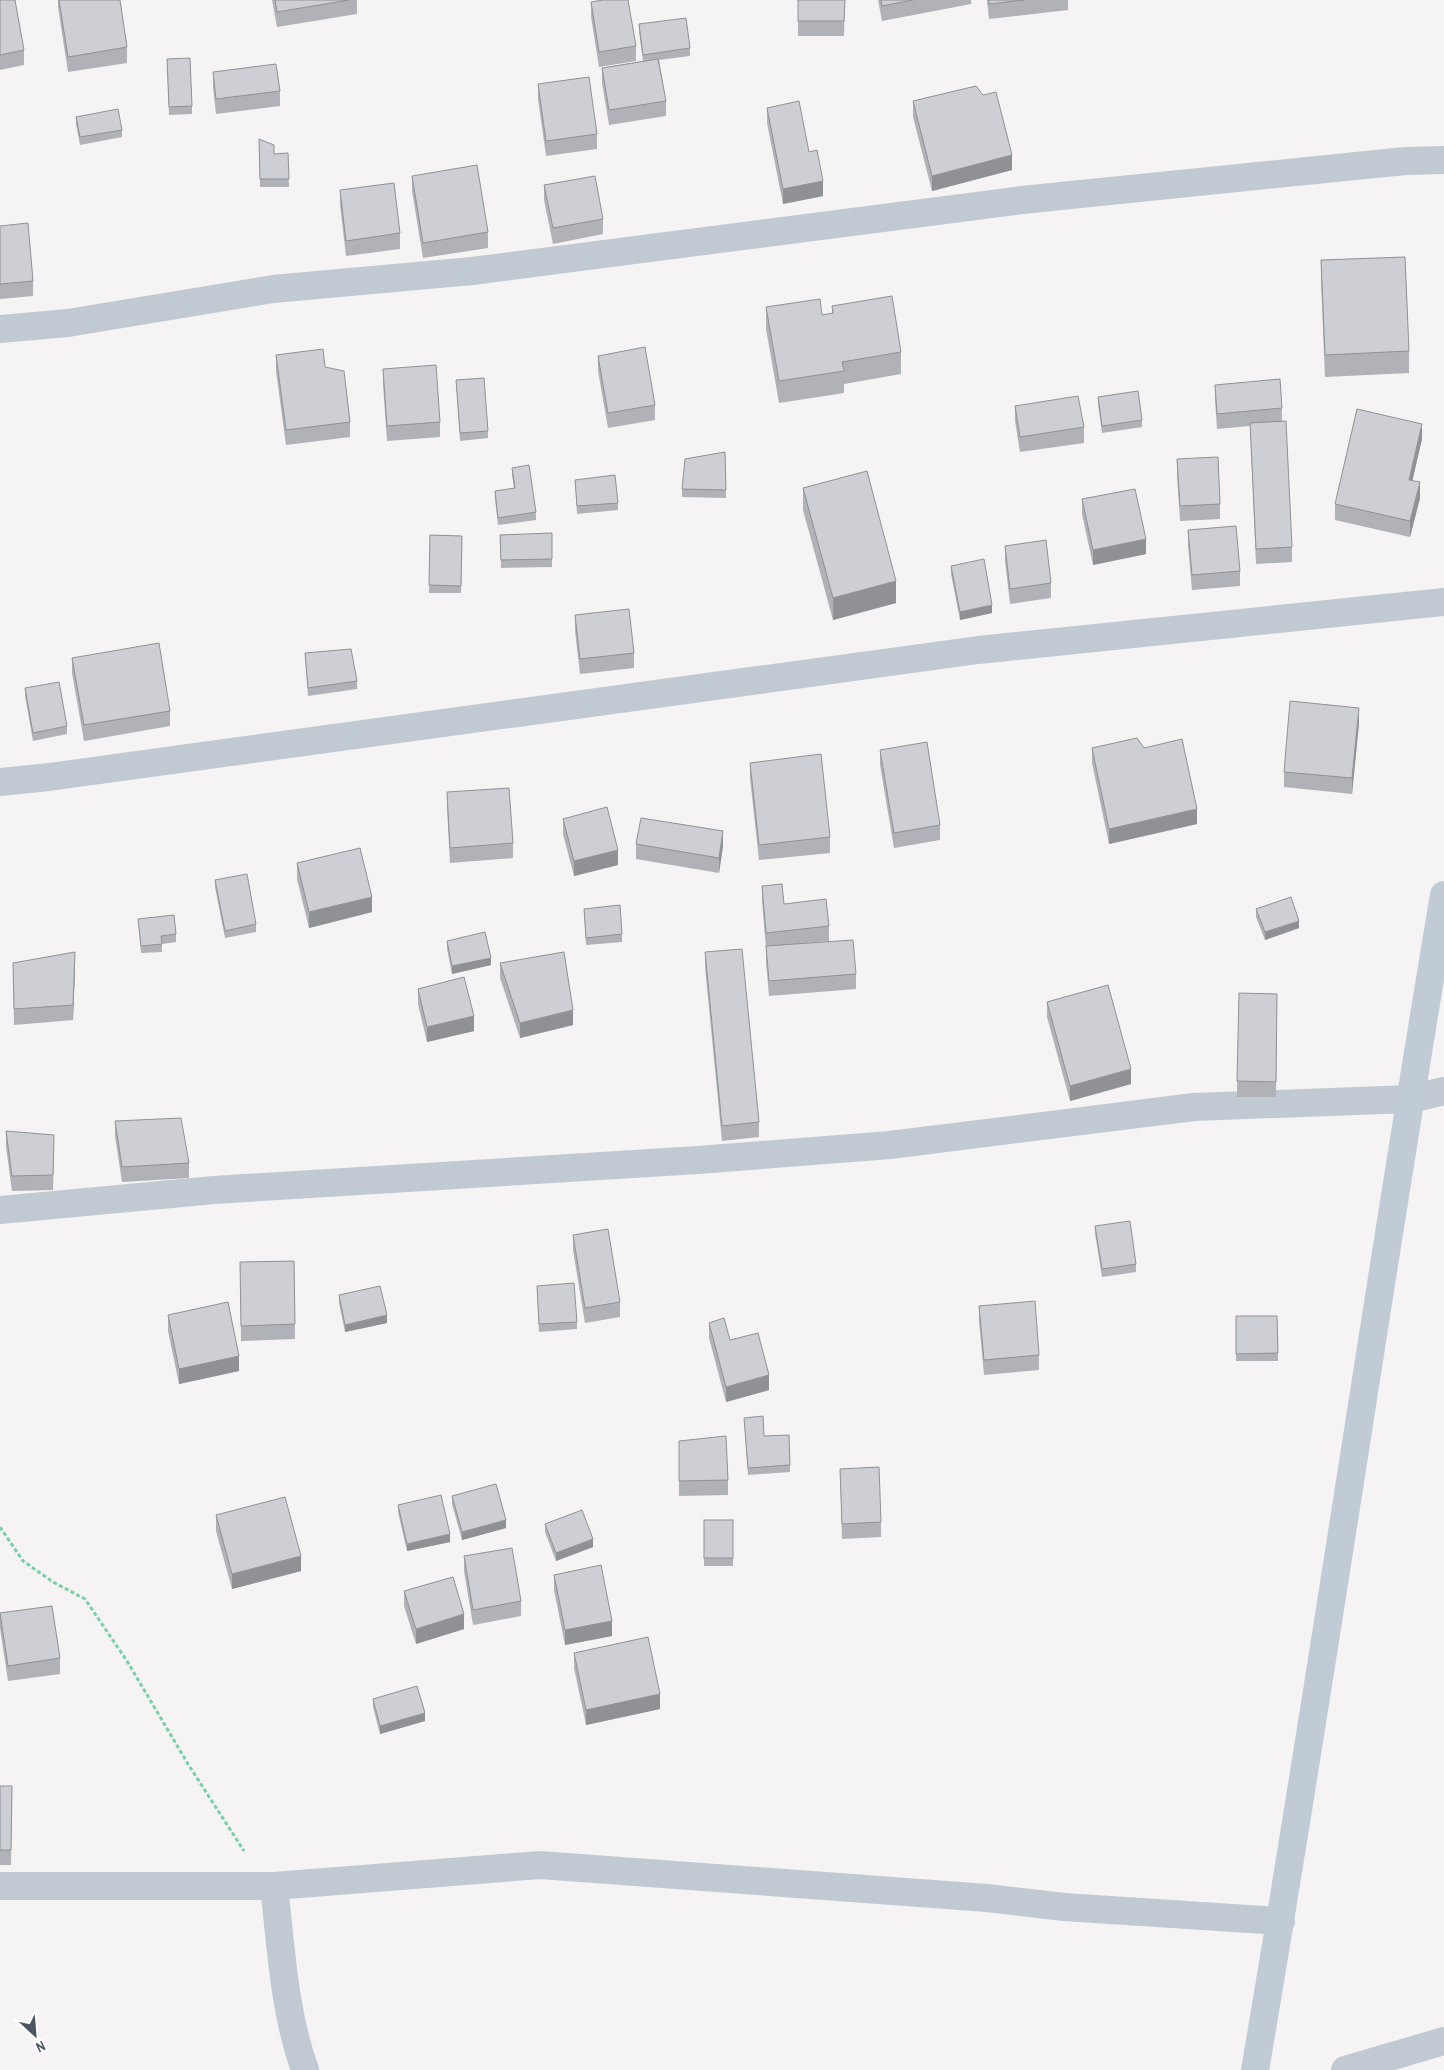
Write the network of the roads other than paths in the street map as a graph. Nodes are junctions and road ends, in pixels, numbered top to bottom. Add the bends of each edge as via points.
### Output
1 (1444, 160) edge
2 (0, 329) edge
3 (1444, 602) edge
4 (0, 782) edge
5 (1444, 895) edge
6 (1444, 1091) edge
7 (1410, 1099) junction
8 (0, 1210) edge
9 (0, 1886) edge
10 (274, 1886) junction
11 (1280, 1921) junction
12 (1444, 2041) edge
13 (305, 2070) edge
14 (1255, 2070) edge
15 (1345, 2070) edge

1 - 2 street via 1395,162 1022,200 472,271 273,289 68,323
3 - 4 street via 978,650
5 - 7 street
6 - 7 street
7 - 8 street via 1194,1107 890,1145 214,1190
7 - 11 street
9 - 10 street
10 - 11 street via 540,1866
10 - 13 street via 288,2001
11 - 14 street
12 - 15 street

